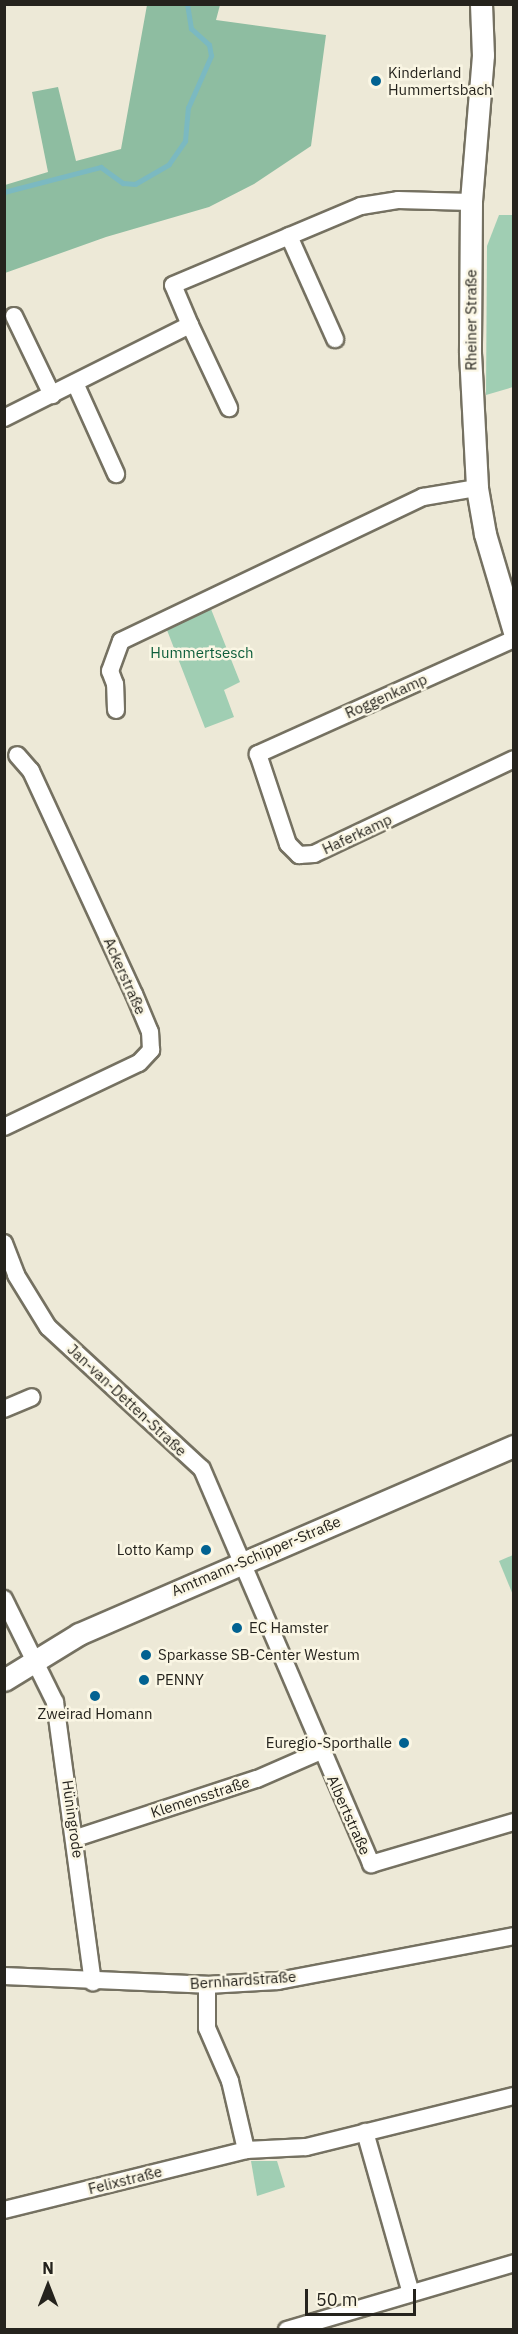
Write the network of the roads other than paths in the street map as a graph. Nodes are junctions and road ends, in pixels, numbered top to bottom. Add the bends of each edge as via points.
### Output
1 (482, 4) edge
2 (471, 202) junction
3 (289, 236) junction
4 (14, 316) dead end
5 (190, 325) junction
6 (335, 339) dead end
7 (75, 383) junction
8 (52, 395) junction
9 (229, 408) dead end
10 (4, 418) edge
11 (116, 474) dead end
12 (477, 488) junction
13 (513, 632) edge
14 (513, 639) edge
15 (116, 710) dead end
16 (258, 753) joint
17 (17, 755) dead end
18 (513, 759) edge
19 (4, 1127) edge
20 (4, 1243) edge
21 (32, 1397) dead end
22 (4, 1409) edge
23 (513, 1446) edge
24 (240, 1562) junction
25 (4, 1599) edge
26 (36, 1660) junction
27 (4, 1680) edge
28 (321, 1751) junction
29 (513, 1822) edge
30 (76, 1838) junction
31 (513, 1936) edge
32 (4, 1976) edge
33 (93, 1982) junction
34 (207, 1985) junction
35 (513, 2096) edge
36 (365, 2132) junction
37 (246, 2150) junction
38 (4, 2210) edge
39 (512, 2268) edge
40 (411, 2293) junction
41 (287, 2330) edge

1 - 2 street, Rheiner Straße via 483,55
2 - 3 street via 398,200 361,206
2 - 12 street, Rheiner Straße via 470,353
3 - 5 street via 173,285
3 - 6 street
4 - 8 street
5 - 7 street
5 - 9 street
7 - 8 street
7 - 11 street
8 - 10 street
12 - 13 street, Rheiner Straße via 485,534
12 - 15 street via 423,497 121,641 110,670
14 - 16 street, Roggenkamp
16 - 18 street, Haferkamp via 288,844 299,855 314,854
17 - 19 street, Ackerstraße via 31,771 134,994 150,1032 151,1050 139,1063
20 - 24 street, Jan-van-Detten-Straße via 16,1275 48,1327 202,1469
21 - 22 street
23 - 24 street, Amtmann-Schipper-Straße
24 - 26 street, Amtmann-Schipper-Straße via 79,1634
24 - 28 street, Albertstraße
25 - 26 street, Hüningrode
26 - 27 street, Amtmann-Schipper-Straße
26 - 30 street, Hüningrode via 55,1702
28 - 29 street, Albertstraße via 370,1864
28 - 30 street, Klemensstraße via 257,1779
30 - 33 street, Hüningrode
31 - 34 street, Bernhardstraße via 278,1981
32 - 33 street, Bernhardstraße
33 - 34 street, Bernhardstraße
34 - 37 street via 207,2028 230,2081
35 - 36 street, Felixstraße
36 - 37 street, Felixstraße via 306,2147
36 - 40 street
37 - 38 street, Felixstraße
39 - 40 street
40 - 41 street

